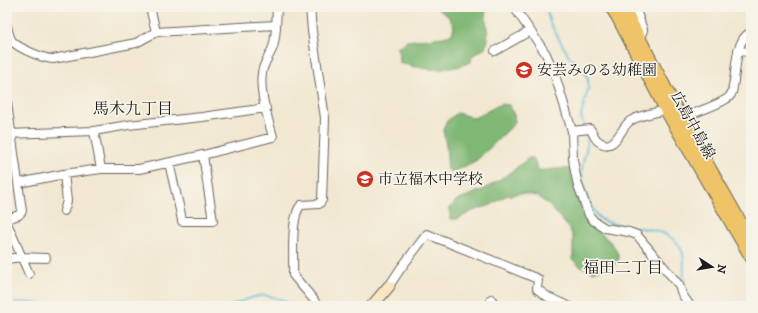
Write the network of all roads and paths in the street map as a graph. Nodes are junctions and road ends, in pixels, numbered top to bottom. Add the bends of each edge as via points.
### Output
1 (150, 7) edge
2 (277, 7) edge
3 (310, 7) edge
4 (514, 7) edge
5 (611, 7) edge
6 (622, 7) edge
7 (635, 7) edge
8 (276, 25) junction
9 (7, 26) edge
10 (530, 31) junction
11 (156, 32) junction
12 (751, 32) edge
13 (634, 39) junction
14 (9, 40) edge
15 (738, 50) junction
16 (495, 51) dead end
17 (751, 53) edge
18 (7, 103) edge
19 (266, 108) junction
20 (666, 110) junction
21 (677, 120) junction
22 (572, 131) junction
23 (94, 132) junction
24 (9, 134) edge
25 (203, 155) junction
26 (169, 162) junction
27 (101, 169) junction
28 (64, 174) junction
29 (19, 183) junction
30 (64, 211) dead end
31 (7, 219) edge
32 (7, 224) edge
33 (744, 230) edge
34 (751, 241) edge
35 (22, 257) junction
36 (46, 258) dead end
37 (751, 258) edge
38 (7, 259) edge
39 (29, 274) dead end
40 (389, 286) joint
41 (317, 306) edge
42 (372, 306) edge
43 (568, 306) edge
44 (690, 306) edge

1 - 11 street
2 - 8 street
3 - 41 street via 326,118 322,200 319,204 301,205 297,209 294,225 294,275
4 - 10 street
5 - 13 main road, 広島中島線
6 - 13 main road, 広島中島線
7 - 13 street via 643,30
8 - 11 street
8 - 19 street via 273,49 262,73 262,93
9 - 14 street
10 - 16 street
10 - 22 street via 546,54
11 - 14 street via 136,43 53,59 26,50
12 - 15 street via 747,34
13 - 20 main road, 広島中島線
13 - 21 main road, 広島中島線
15 - 17 street
15 - 21 street via 730,96
18 - 24 street
19 - 23 street via 128,125
19 - 25 street via 273,137
20 - 21 main road, 広島中島線
20 - 22 street via 630,122 614,142 609,144 602,144 596,140 590,129
21 - 33 main road, 広島中島線
22 - 44 street via 575,172 589,215 605,228 637,235 679,285
23 - 24 street
23 - 27 street
24 - 29 street
25 - 26 street
25 - 26 street via 213,221 182,221
26 - 27 street via 140,169
27 - 28 street
28 - 29 street
28 - 30 street via 67,201
29 - 31 street via 21,214
32 - 35 street
33 - 34 main road, 広島中島線
33 - 37 main road, 広島中島線
35 - 36 street
35 - 38 street
35 - 39 street
40 - 42 street
40 - 43 street via 428,234 538,279 537,289

